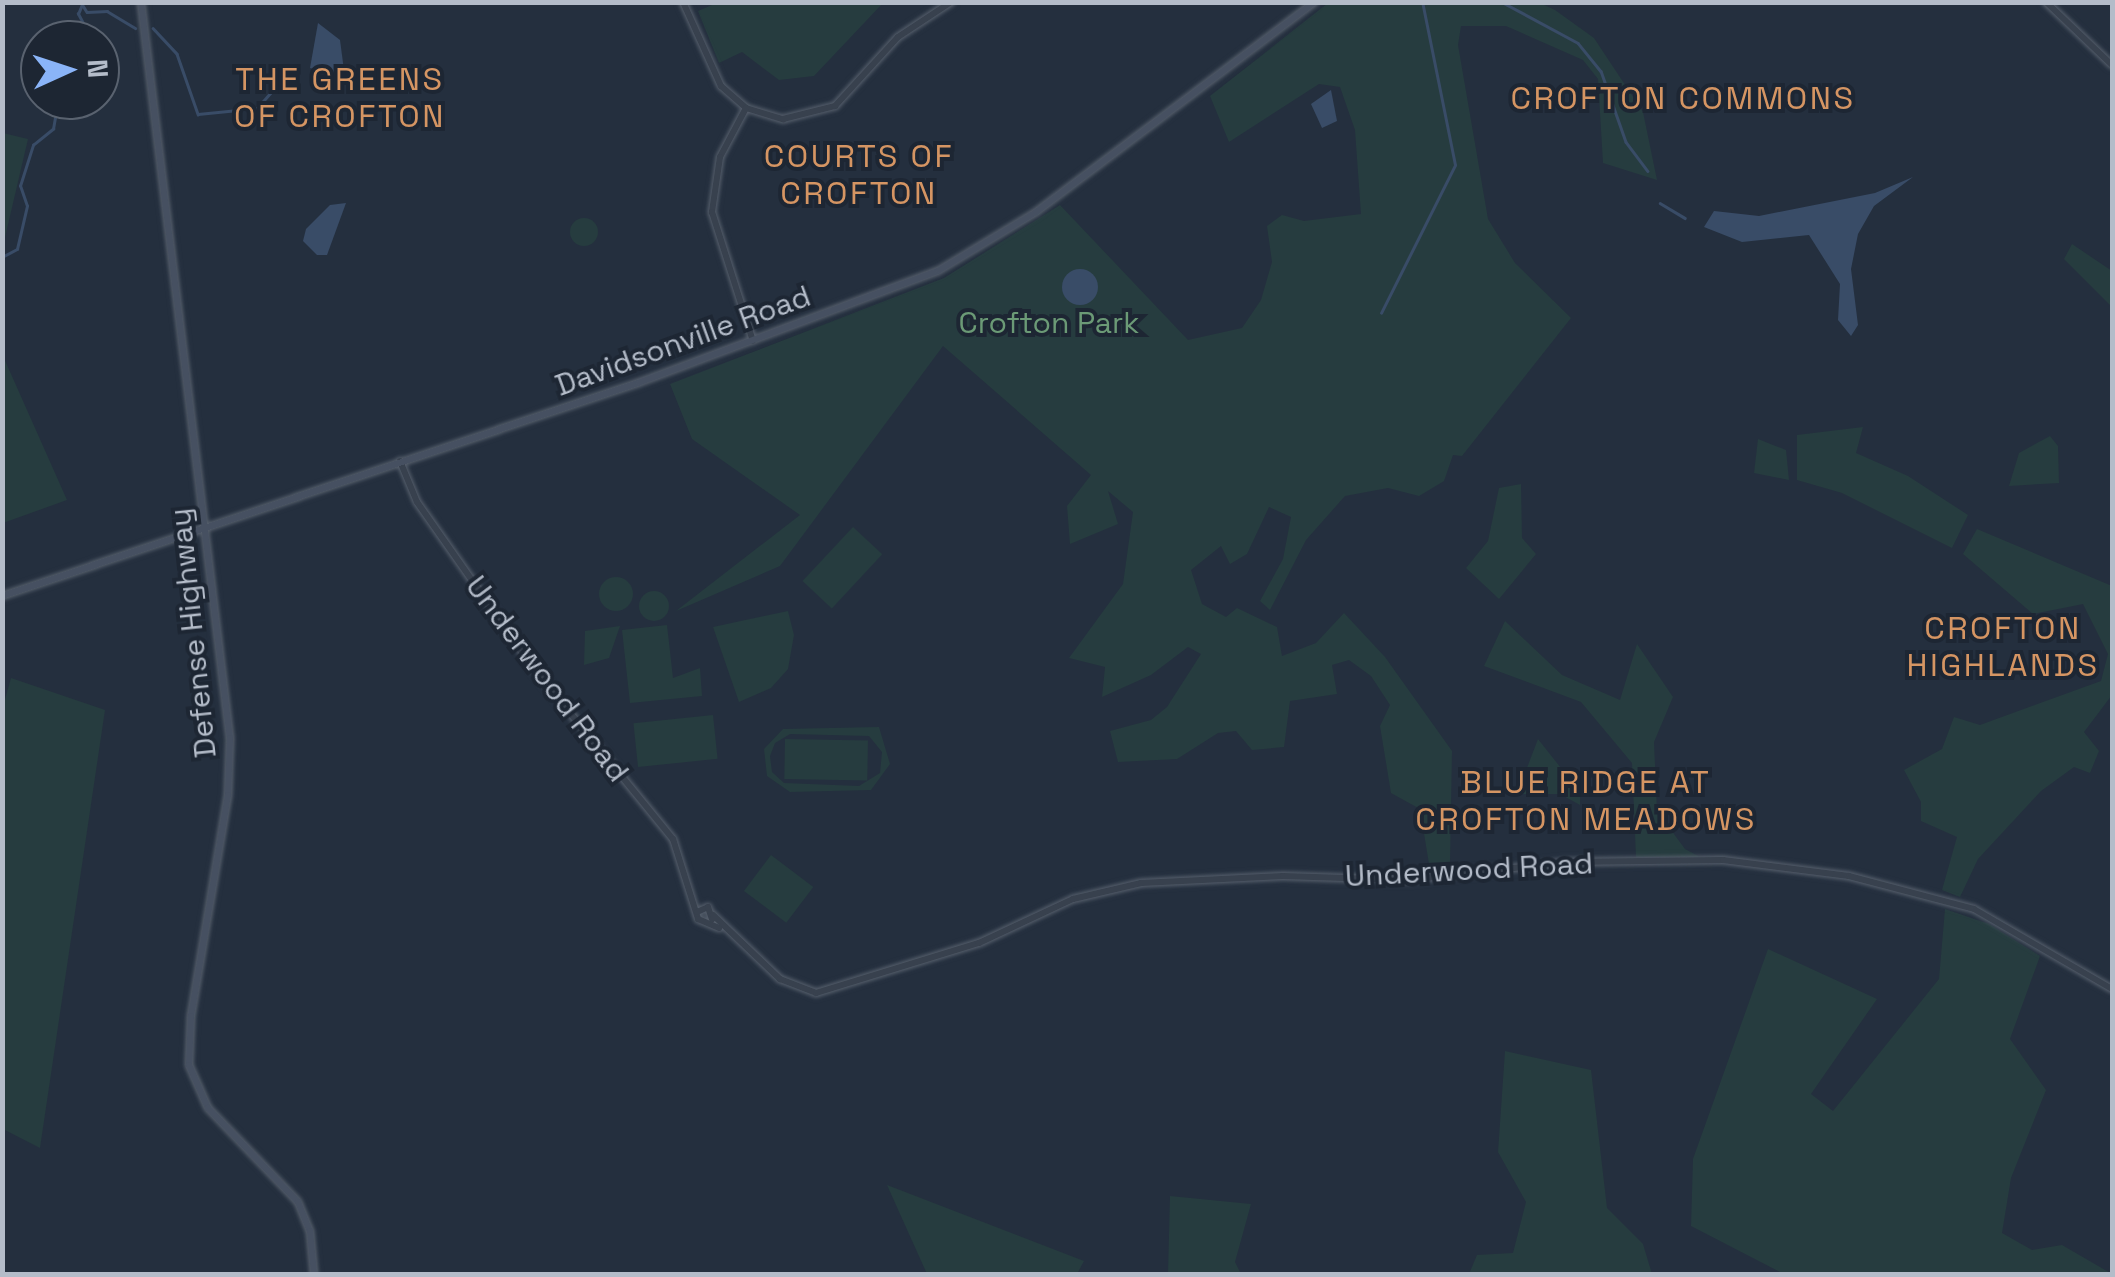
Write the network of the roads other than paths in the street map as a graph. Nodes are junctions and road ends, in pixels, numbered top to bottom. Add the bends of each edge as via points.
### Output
1 (141, 2) edge
2 (683, 2) edge
3 (950, 2) edge
4 (1315, 2) edge
5 (2046, 2) edge
6 (2112, 65) edge
7 (746, 108) junction
8 (753, 341) junction
9 (400, 461) junction
10 (204, 526) junction
11 (2, 596) edge
12 (690, 896) junction
13 (705, 907) junction
14 (697, 914) junction
15 (713, 916) junction
16 (707, 923) junction
17 (720, 928) junction
18 (2112, 989) edge
19 (314, 1274) edge

1 - 10 main road, Defense Highway
2 - 7 street via 715,77
3 - 7 street via 898,37 850,94 824,112 782,119
4 - 8 main road, Davidsonville Road via 988,244 910,283
5 - 6 street
7 - 8 street via 720,157 712,212
8 - 9 main road, Davidsonville Road
9 - 10 main road, Davidsonville Road
9 - 12 street, Underwood Road via 418,502 535,670 673,839
10 - 11 main road, Davidsonville Road
10 - 19 main road, Defense Highway via 230,770 189,1065 208,1108 302,1210
12 - 13 street
12 - 14 street, Underwood Road
13 - 14 street
13 - 15 street, Underwood Road
14 - 16 street
15 - 16 street
15 - 17 street, Underwood Road
16 - 17 street, Underwood Road
17 - 18 street, Underwood Road via 788,985 816,993 979,942 1074,899 1142,883 1283,876 1407,880 1567,862 1723,860 1850,876 1988,914

